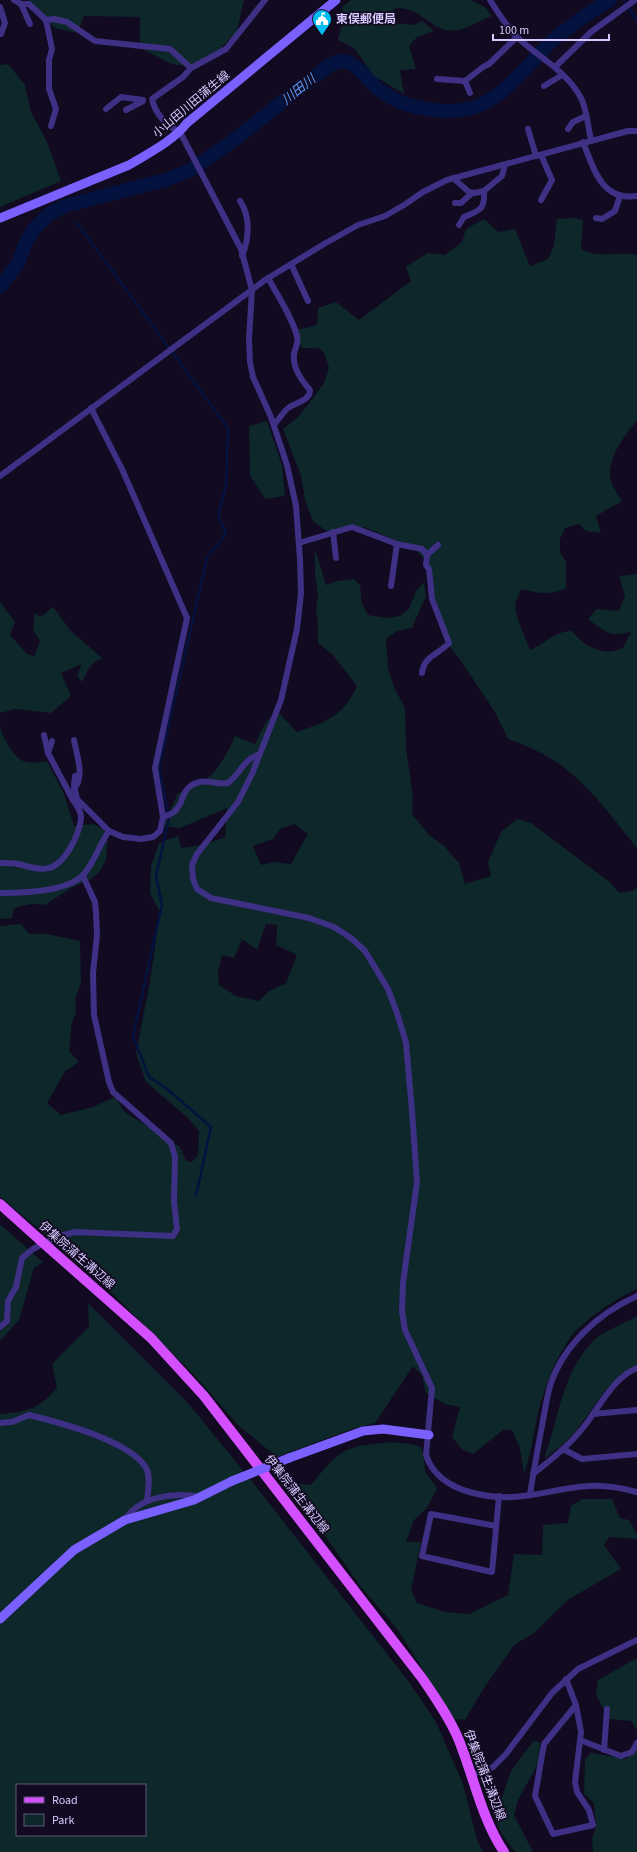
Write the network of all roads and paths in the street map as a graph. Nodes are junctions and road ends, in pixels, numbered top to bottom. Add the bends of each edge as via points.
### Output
1 (14, 0) edge
2 (264, 0) edge
3 (336, 0) edge
4 (490, 0) edge
5 (635, 0) edge
6 (21, 4) junction
7 (0, 7) edge
8 (46, 20) junction
9 (30, 24) dead end
10 (1, 34) dead end
11 (517, 37) junction
12 (553, 66) junction
13 (191, 68) junction
14 (562, 75) junction
15 (437, 79) dead end
16 (464, 81) junction
17 (544, 86) dead end
18 (470, 93) dead end
19 (143, 100) junction
20 (153, 103) junction
21 (106, 109) dead end
22 (126, 110) dead end
23 (586, 116) junction
24 (51, 126) dead end
25 (528, 128) dead end
26 (568, 128) dead end
27 (637, 131) edge
28 (180, 132) junction
29 (591, 140) junction
30 (583, 142) junction
31 (538, 156) junction
32 (505, 165) junction
33 (453, 178) junction
34 (484, 191) junction
35 (472, 193) junction
36 (620, 196) junction
37 (637, 196) edge
38 (541, 200) dead end
39 (240, 201) dead end
40 (455, 203) dead end
41 (0, 218) edge
42 (596, 218) dead end
43 (459, 225) dead end
44 (242, 256) junction
45 (290, 264) junction
46 (268, 278) junction
47 (252, 290) junction
48 (308, 301) dead end
49 (91, 408) junction
50 (274, 425) junction
51 (0, 476) edge
52 (332, 532) junction
53 (299, 543) junction
54 (397, 544) junction
55 (438, 545) dead end
56 (427, 555) junction
57 (336, 558) dead end
58 (391, 586) dead end
59 (422, 673) dead end
60 (44, 735) dead end
61 (74, 740) dead end
62 (52, 741) dead end
63 (48, 753) junction
64 (258, 755) junction
65 (75, 776) dead end
66 (74, 789) junction
67 (75, 799) junction
68 (163, 817) junction
69 (109, 831) junction
70 (0, 863) edge
71 (83, 876) junction
72 (0, 893) edge
73 (0, 1204) edge
74 (637, 1296) edge
75 (0, 1327) edge
76 (637, 1368) edge
77 (637, 1410) edge
78 (593, 1414) junction
79 (0, 1422) edge
80 (429, 1435) junction
81 (563, 1450) junction
82 (637, 1454) edge
83 (533, 1474) junction
84 (637, 1492) edge
85 (530, 1495) junction
86 (499, 1496) junction
87 (200, 1497) junction
88 (146, 1501) junction
89 (125, 1520) junction
90 (496, 1526) junction
91 (0, 1619) edge
92 (637, 1640) edge
93 (566, 1679) junction
94 (576, 1705) junction
95 (607, 1709) dead end
96 (580, 1740) junction
97 (637, 1743) edge
98 (604, 1750) junction
99 (471, 1775) junction
100 (504, 1852) edge

1 - 6 street
2 - 13 street via 226,49
3 - 28 street, 小山田川田蒲生線 via 187,123
4 - 11 street via 505,24
5 - 12 street via 591,32
6 - 8 street via 29,4
6 - 9 street
7 - 10 street via 5,23
8 - 13 street via 67,22 95,41 170,49
8 - 24 street via 52,49 49,60 49,89 56,109
11 - 12 street
11 - 16 street via 489,64
12 - 14 street
13 - 20 street via 152,99
14 - 17 street
14 - 23 street via 578,93
15 - 16 street
16 - 18 street
19 - 20 street
19 - 21 street via 120,97
19 - 22 street
20 - 28 street via 154,109 173,129
23 - 26 street via 573,122
23 - 29 street
25 - 31 street
27 - 29 street via 628,130
28 - 41 street, 小山田川田蒲生線 via 129,165
28 - 44 street
29 - 30 street
30 - 31 street
30 - 36 street via 601,183
31 - 32 street
31 - 38 street via 552,180
32 - 33 street
32 - 34 street via 502,176
33 - 35 street
33 - 45 street via 423,192 385,216 358,225
34 - 35 street
34 - 43 street via 484,202 480,211 464,217
35 - 40 street via 461,202
36 - 37 street
36 - 42 street via 615,211 602,219
39 - 44 street via 248,216 247,245
44 - 47 street
45 - 46 street
45 - 48 street
46 - 47 street
46 - 50 street via 298,337 294,355 296,369 310,390 308,398 287,408
47 - 49 street
47 - 50 street via 248,354 253,377
49 - 51 street
49 - 68 street via 122,469 187,618 155,768
50 - 53 street via 296,506
52 - 53 street
52 - 54 street via 352,527
52 - 57 street
53 - 64 street via 301,593 297,629 281,700
54 - 56 street via 422,549
54 - 58 street
55 - 56 street
56 - 59 street via 426,565 429,569 432,599 449,643 423,664
60 - 63 street
61 - 66 street via 80,783
62 - 63 street
63 - 67 street
64 - 68 street via 251,757 228,783 206,781 193,784 185,790 179,808
64 - 80 street via 238,802 197,854 192,865 193,879 198,892 211,898 308,918 334,927 365,951 388,989 406,1043 417,1182 403,1283 402,1311 405,1330 432,1388
65 - 66 street
66 - 67 street
67 - 69 street
67 - 70 street via 81,820 67,856 48,868
68 - 69 street via 160,831 153,837 123,837
69 - 71 street
71 - 72 street via 60,887 28,893
71 - 75 street via 95,902 97,936 93,973 94,1015 109,1082 121,1101 171,1144 175,1157 174,1201 177,1229 173,1236 75,1232 56,1237 33,1249 22,1258 16,1287 8,1301 7,1321
73 - 99 main road, 伊集院蒲生溝辺線, bridge via 151,1338 204,1396 439,1702 458,1738
74 - 83 street via 604,1316 579,1336 563,1358 550,1386
76 - 78 street via 626,1373
77 - 78 street
78 - 81 street via 583,1430
79 - 88 street via 12,1422 29,1415 104,1438 132,1454 146,1468 149,1478
80 - 86 street via 426,1455 429,1465 440,1478 453,1487
80 - 87 street, bridge via 382,1429 363,1431 232,1481
81 - 82 street via 582,1458
81 - 83 street
83 - 85 street
84 - 85 street via 590,1486 556,1489
85 - 86 street
86 - 90 street
87 - 88 street via 176,1494
87 - 89 street
88 - 89 street via 130,1510
89 - 91 street via 74,1550
90 - 90 street via 492,1572 422,1556 431,1514
92 - 93 street via 578,1669
93 - 94 street
93 - 99 street via 552,1693 506,1754 493,1767
94 - 96 street
94 - 96 street via 544,1744 534,1796 553,1834 593,1825 589,1810 577,1792 575,1782
95 - 98 street
96 - 98 street
97 - 98 street via 632,1752 626,1755 621,1756
99 - 100 main road, 伊集院蒲生溝辺線 via 489,1826

